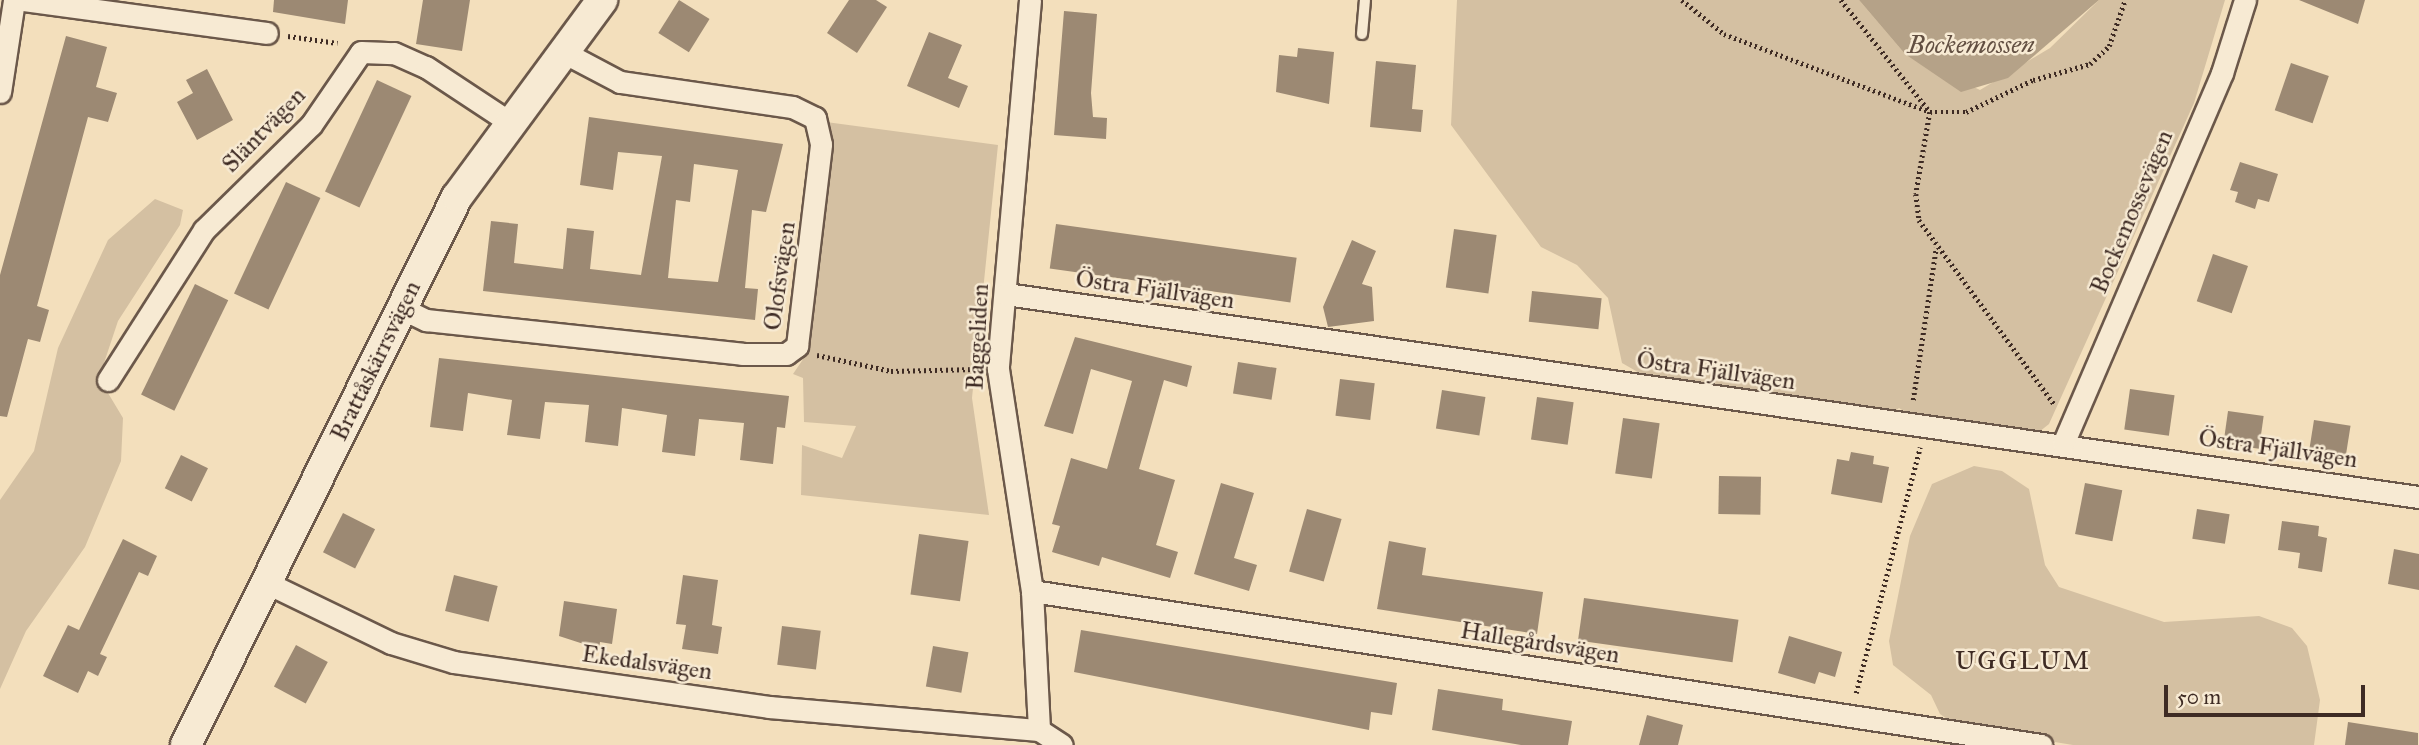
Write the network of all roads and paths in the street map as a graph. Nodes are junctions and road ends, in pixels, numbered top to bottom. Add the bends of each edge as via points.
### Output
1 (14, 0) edge
2 (23, 0) edge
3 (602, 0) edge
4 (1030, 0) edge
5 (1365, 0) edge
6 (1682, 0) edge
7 (1841, 0) edge
8 (2125, 0) edge
9 (2245, 0) edge
10 (267, 33) joint
11 (1362, 34) dead end
12 (373, 48) junction
13 (563, 52) junction
14 (0, 92) edge
15 (1930, 112) junction
16 (508, 121) junction
17 (1936, 248) junction
18 (1006, 294) junction
19 (401, 308) junction
20 (797, 346) junction
21 (998, 369) junction
22 (108, 380) dead end
23 (1917, 426) junction
24 (2067, 435) junction
25 (2419, 496) edge
26 (265, 582) junction
27 (1032, 591) junction
28 (1856, 695) dead end
29 (1039, 730) junction
30 (186, 745) edge
31 (1062, 745) edge
32 (2041, 745) edge

1 - 14 street
2 - 10 street
3 - 13 street, Brattåskärrsvägen
4 - 18 street, Baggeliden
5 - 11 lane
6 - 15 path via 1724,34
7 - 15 path
8 - 15 path via 2109,46 2090,64 2033,80 1966,112
9 - 24 street, Bockemossevägen via 2222,73
10 - 12 path
12 - 16 street via 426,66
12 - 22 street, Släntvägen via 353,58 321,113 204,230
13 - 16 street, Brattåskärrsvägen
13 - 20 street, Olofsvägen via 620,82 792,107 815,118 821,144
15 - 17 path via 1916,194 1919,220
16 - 19 street, Brattåskärrsvägen via 457,197
17 - 23 path
17 - 24 path
18 - 21 street, Baggeliden
18 - 23 street, Östra Fjällvägen
19 - 20 street, Olofsvägen via 426,320 742,354 786,354
19 - 26 street, Brattåskärrsvägen
20 - 21 path via 865,368
21 - 27 street, Baggeliden
23 - 24 street, Östra Fjällvägen
23 - 28 path
24 - 25 street, Östra Fjällvägen
26 - 29 street, Ekedalsvägen via 391,643 454,662 769,707
26 - 30 street, Brattåskärrsvägen
27 - 29 street, Baggeliden
27 - 32 street, Hallegårdsvägen
29 - 31 street

